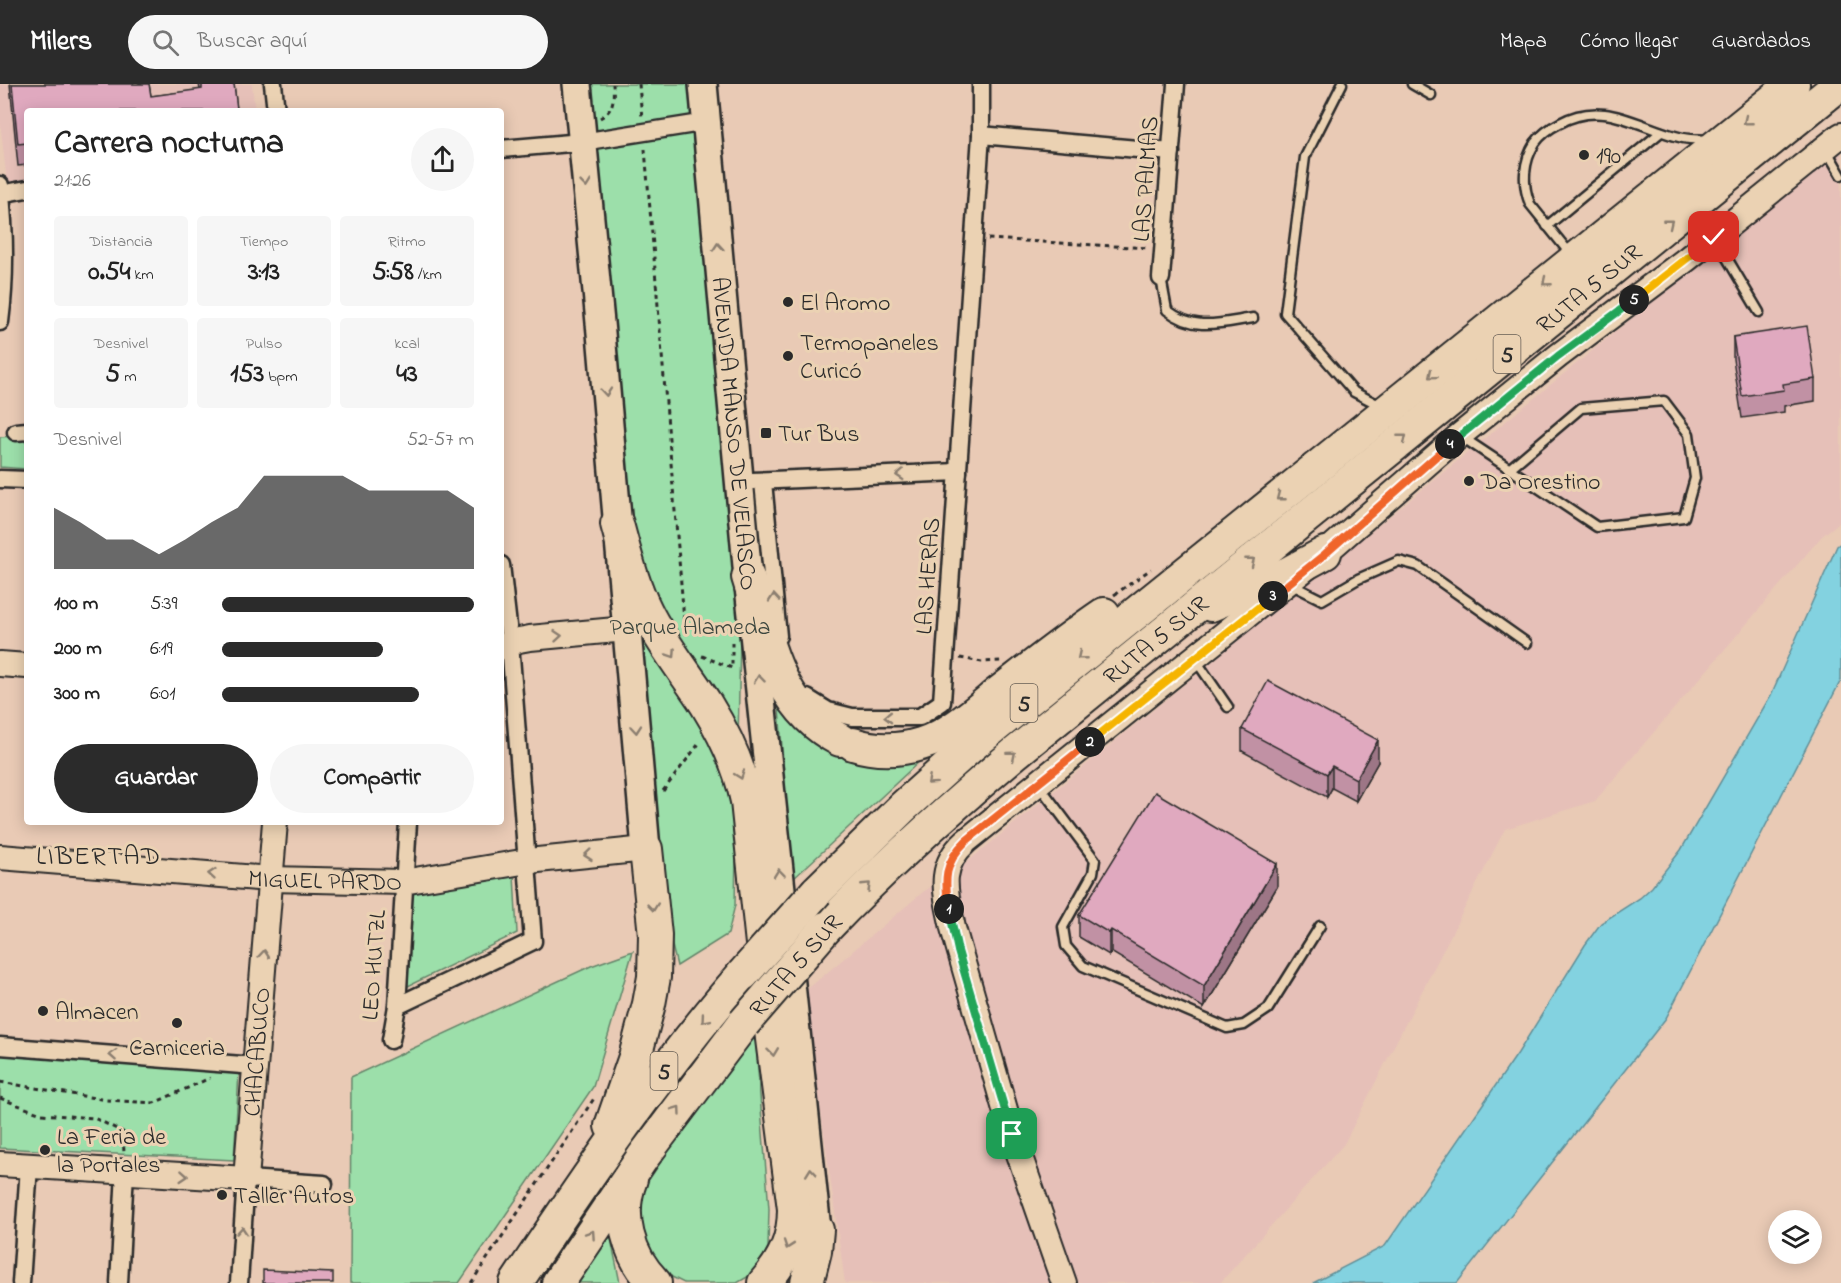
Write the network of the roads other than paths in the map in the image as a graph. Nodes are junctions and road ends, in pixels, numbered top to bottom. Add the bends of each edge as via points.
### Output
1 (273, 84) edge
2 (577, 84) edge
3 (703, 84) edge
4 (981, 84) edge
5 (1176, 84) edge
6 (1342, 84) edge
7 (1412, 84) edge
8 (1792, 84) edge
9 (1840, 84) edge
10 (1431, 95) dead end
11 (276, 108) edge
12 (707, 122) junction
13 (581, 132) junction
14 (1661, 132) junction
15 (981, 135) junction
16 (1723, 140) junction
17 (1833, 141) edge
18 (504, 147) edge
19 (1171, 152) junction
20 (1841, 175) edge
21 (24, 189) edge
22 (0, 191) edge
23 (1547, 226) junction
24 (1714, 237) junction
25 (1574, 260) junction
26 (1161, 278) joint
27 (1759, 312) dead end
28 (1253, 318) dead end
29 (0, 322) edge
30 (1389, 411) junction
31 (1459, 436) junction
32 (1509, 469) junction
33 (958, 472) junction
34 (0, 479) edge
35 (24, 480) edge
36 (752, 481) junction
37 (617, 524) joint
38 (1242, 527) junction
39 (1325, 554) junction
40 (748, 577) junction
41 (1289, 583) junction
42 (504, 613) edge
43 (1173, 624) junction
44 (641, 628) junction
45 (1527, 643) dead end
46 (506, 645) edge
47 (1195, 659) junction
48 (0, 664) edge
49 (24, 666) edge
50 (1228, 707) dead end
51 (1037, 784) junction
52 (275, 825) edge
53 (408, 825) edge
54 (646, 849) junction
55 (0, 857) edge
56 (528, 861) junction
57 (270, 879) junction
58 (404, 882) junction
59 (1320, 926) dead end
60 (397, 1006) junction
61 (391, 1040) dead end
62 (0, 1046) edge
63 (247, 1066) junction
64 (643, 1157) junction
65 (0, 1164) edge
66 (29, 1166) junction
67 (125, 1172) junction
68 (590, 1172) junction
69 (246, 1179) junction
70 (324, 1184) dead end
71 (817, 1230) junction
72 (21, 1283) edge
73 (119, 1283) edge
74 (239, 1283) edge
75 (516, 1283) edge
76 (558, 1283) edge
77 (655, 1283) edge
78 (764, 1283) edge
79 (807, 1283) edge
80 (822, 1283) edge
81 (1064, 1283) edge

1 - 11 street
2 - 13 main road
3 - 12 main road, AVENIDA MANSO DE VELASCO
4 - 15 street, LAS HERAS
5 - 19 street, LAS PALMAS
6 - 30 lane via 1305,157 1285,314 1354,392
7 - 10 lane
8 -> 16 highway, RUTA 5 SUR / 5
43 -> 9 highway, RUTA 5 SUR / 5
12 - 13 street via 644,132
36 -> 12 main road, AVENIDA MANSO DE VELASCO
13 - 18 street
13 -> 37 main road
14 - 16 lane via 1686,139
14 - 23 lane
14 - 23 lane via 1623,117 1597,114 1572,116 1546,130 1533,146 1524,176 1530,204
15 - 19 street
15 - 33 street, LAS HERAS
16 - 25 highway, RUTA 5 SUR / 5
17 - 20 lane
17 - 24 street
19 - 26 street, LAS PALMAS
21 - 22 street
22 - 29 street via 5,266
23 - 25 lane
24 - 27 lane
24 - 31 street
25 -> 30 highway, RUTA 5 SUR / 5
26 - 28 lane via 1167,310 1180,319 1209,325
30 -> 38 highway, RUTA 5 SUR / 5
31 - 32 lane
31 - 39 street
32 - 32 lane via 1581,408 1664,400 1689,434 1695,478 1684,518 1597,527
33 -> 36 street
33 -> 36 street, LAS HERAS via 942,702 920,717 852,717 828,711 797,690 780,654
34 - 35 street
36 - 40 main road, AVENIDA MANSO DE VELASCO
37 - 44 highway via 636,589
38 - 40 highway via 1082,628 948,731 900,748 879,750 847,742 808,718 790,695 773,657
38 -> 68 highway, RUTA 5 SUR / 5, bridge via 971,746 817,891 680,1050
39 - 41 street
39 - 43 highway
71 -> 40 main road, AVENIDA MANSO DE VELASCO
41 - 45 lane via 1322,600 1399,561 1418,566
41 - 47 street
42 - 46 street
64 -> 43 highway, RUTA 5 SUR / 5, bridge via 744,1023 874,879 961,799
46 -> 44 street via 530,638
44 -> 54 main road
44 -> 78 highway via 716,722 739,770 747,801 794,1209 793,1229 782,1262
46 - 56 street
47 - 50 lane
47 - 51 street
48 - 49 street
51 - 59 lane via 1095,860 1093,873 1063,927 1066,946 1083,966 1227,1028 1235,1027 1268,1009
51 - 81 street via 954,853 947,867 946,887 952,928 998,1086
52 - 57 street, CHACABUCO
53 - 58 street, LEO HUTZL
54 -> 56 street, MIGUEL PARDO
54 -> 68 highway via 655,935 654,977 629,1074
57 -> 55 street, MIGUEL PARDO
56 - 58 street, MIGUEL PARDO
56 - 60 street via 532,941
57 - 58 street, MIGUEL PARDO
63 -> 57 street, CHACABUCO
58 - 60 street, LEO HUTZL
60 - 61 street, LEO HUTZL
63 -> 62 street
63 - 69 street, CHACABUCO
76 -> 64 highway, RUTA 5 SUR / 5
64 - 77 highway via 630,1182 626,1222 632,1249
65 - 66 street
66 - 67 street
66 - 72 street
67 -> 69 street
67 - 73 street
68 - 75 highway, RUTA 5 SUR / 5
69 - 70 street
74 -> 69 street, CHACABUCO
71 - 79 highway
71 - 80 street, AVENIDA MANSO DE VELASCO

